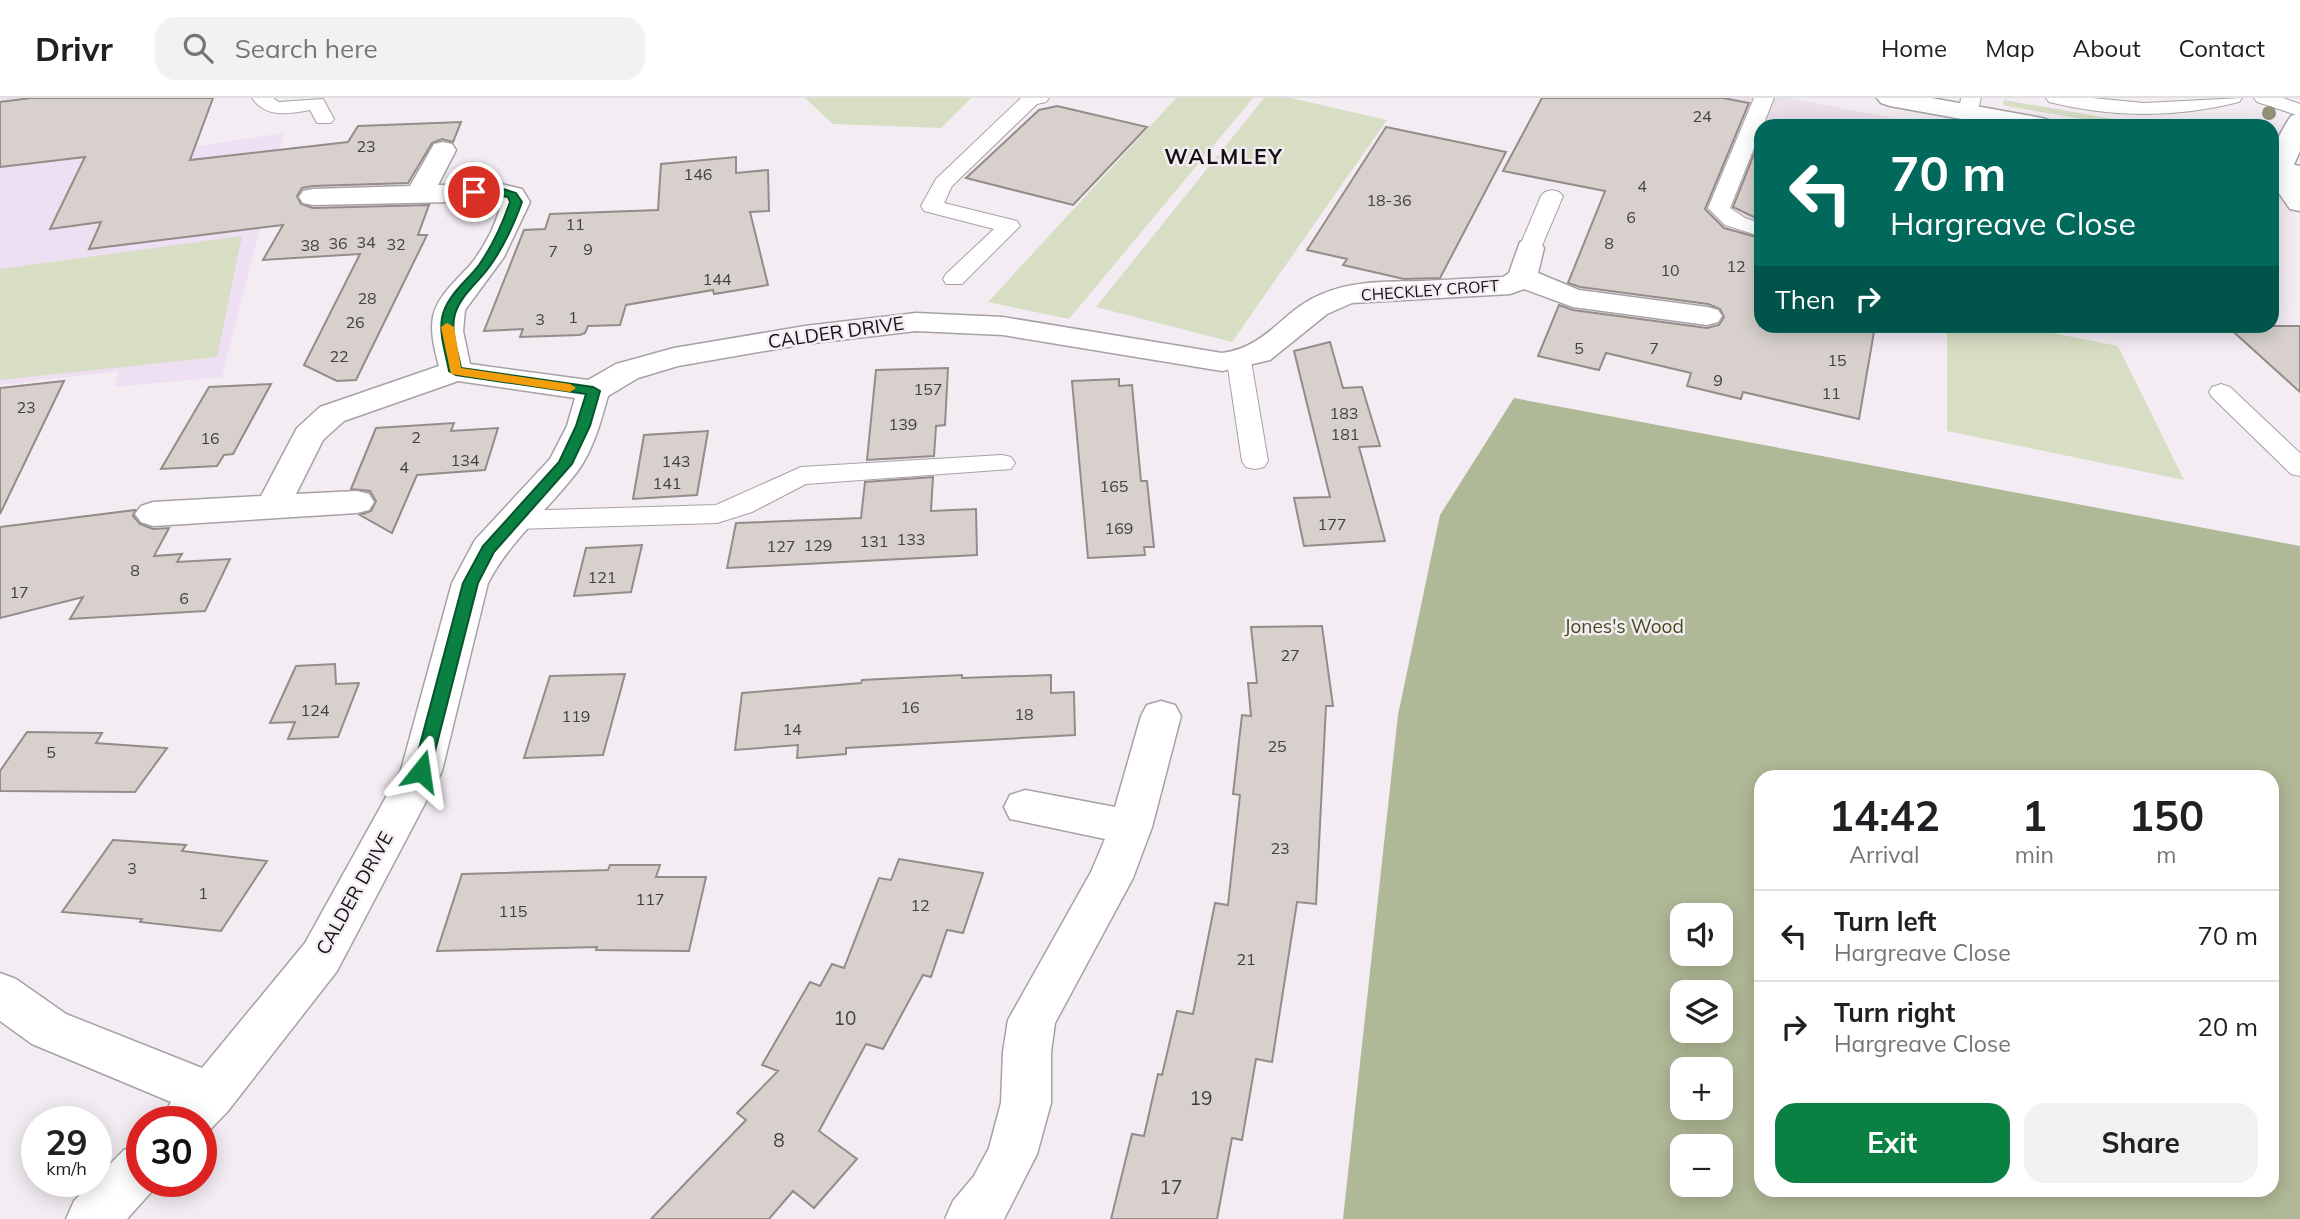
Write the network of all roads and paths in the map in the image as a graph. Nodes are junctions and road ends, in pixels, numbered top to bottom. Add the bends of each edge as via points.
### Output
1 (262, 98) edge
2 (1039, 98) edge
3 (1764, 98) edge
4 (1890, 98) edge
5 (2056, 98) edge
6 (2232, 98) edge
7 (2264, 98) edge
8 (1970, 105) edge
9 (2300, 110) edge
10 (324, 119) dead end
11 (1755, 119) edge
12 (2018, 119) edge
13 (2300, 121) edge
14 (1754, 122) edge
15 (443, 150) dead end
16 (2283, 171) edge
17 (421, 193) junction
18 (1552, 196) dead end
19 (313, 197) dead end
20 (2300, 203) edge
21 (1754, 227) edge
22 (1530, 248) joint
23 (1522, 277) junction
24 (954, 279) dead end
25 (1707, 316) dead end
26 (1301, 320) joint
27 (1239, 361) junction
28 (456, 371) junction
29 (593, 391) junction
30 (2221, 392) dead end
31 (1255, 461) dead end
32 (1002, 463) dead end
33 (2300, 468) edge
34 (356, 502) dead end
35 (273, 506) junction
36 (153, 514) dead end
37 (515, 520) junction
38 (1161, 716) dead end
39 (1025, 807) dead end
40 (1130, 827) junction
41 (0, 994) edge
42 (194, 1106) edge
43 (200, 1106) edge
44 (126, 1184) edge
45 (92, 1219) edge
46 (971, 1219) edge

1 - 10 lane via 277,108 316,103
2 - 24 lane via 1030,100 943,183 932,206 1009,226
3 - 11 lane
4 - 8 street
5 - 6 lane via 2123,110 2170,110
7 - 9 lane
8 - 12 street
13 - 16 street
14 - 21 lane via 1719,208 1725,216
15 - 17 street
16 - 20 street
17 - 19 street
17 - 28 street via 500,192 512,195 516,202 505,232 449,315 447,329
18 - 22 lane
22 - 23 street, CHECKLEY CROFT
23 - 25 street, CHECKLEY CROFT via 1573,298
23 - 26 street, CHECKLEY CROFT via 1510,285 1365,292 1332,299
26 - 27 street, CALDER DRIVE via 1278,343
27 - 29 street, CALDER DRIVE via 1003,326 916,322 674,357 627,371
27 - 31 lane
28 - 29 street
28 - 35 street via 331,414 309,435
29 - 37 street, CALDER DRIVE via 565,464
30 - 33 lane
32 - 37 lane via 819,473 787,481 717,514
34 - 35 street
35 - 36 street
37 - 43 street, CALDER DRIVE via 488,550 470,583 421,771 321,957
38 - 40 street
39 - 40 street
40 - 46 street via 1111,878 1032,1020 1026,1103 1012,1154 992,1194
41 - 42 street via 49,1029
44 - 45 street

